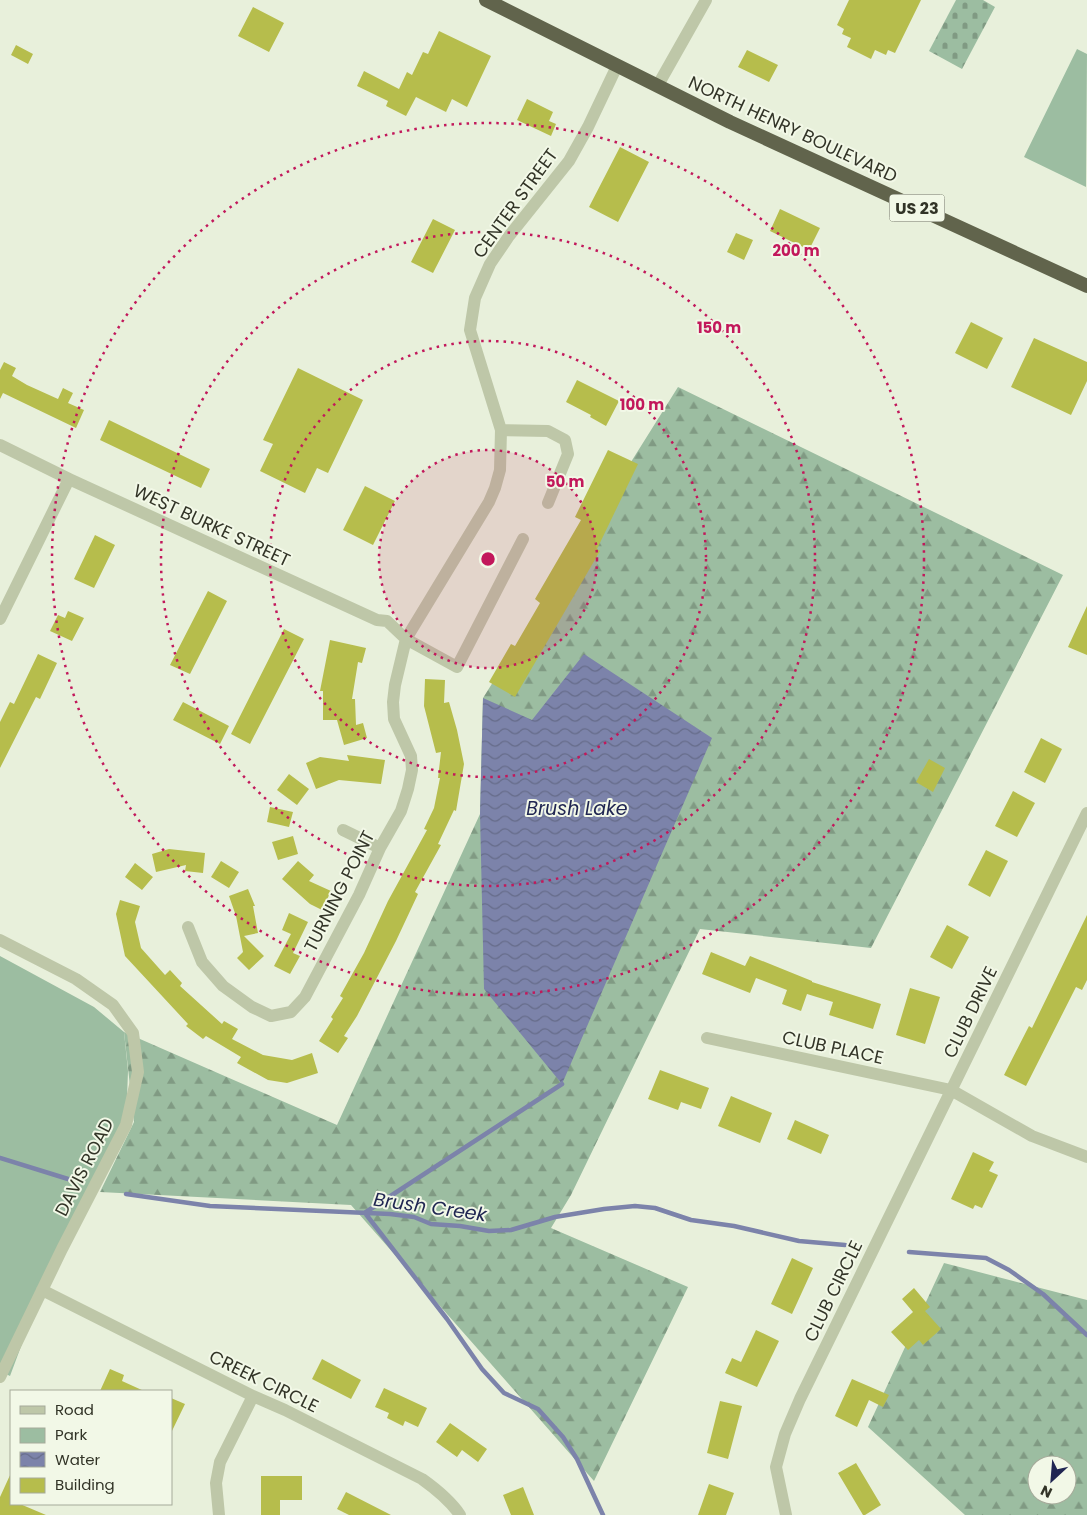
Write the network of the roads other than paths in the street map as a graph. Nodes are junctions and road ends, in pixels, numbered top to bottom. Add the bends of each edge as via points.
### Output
1 (486, 0) edge
2 (706, 0) edge
3 (617, 66) junction
4 (658, 85) junction
5 (1087, 286) edge
6 (501, 430) junction
7 (0, 445) edge
8 (69, 478) junction
9 (548, 503) dead end
10 (523, 539) dead end
11 (0, 618) edge
12 (406, 639) junction
13 (1087, 813) edge
14 (343, 830) dead end
15 (380, 848) junction
16 (188, 926) dead end
17 (0, 940) edge
18 (708, 1038) dead end
19 (951, 1090) junction
20 (1087, 1157) edge
21 (42, 1290) junction
22 (0, 1377) edge
23 (253, 1396) junction
24 (219, 1515) edge
25 (460, 1515) edge
26 (786, 1515) edge

1 - 3 highway, NORTH HENRY BOULEVARD / US 23
2 - 4 street
3 - 4 highway, NORTH HENRY BOULEVARD / US 23
3 - 6 street, CENTER STREET via 569,160 508,236 490,264 475,298 470,330
4 - 5 highway, NORTH HENRY BOULEVARD / US 23 via 730,122
6 - 9 street via 548,431 565,440 568,454
6 - 12 street, CENTER STREET via 500,470 489,502
7 - 8 street, WEST BURKE STREET
8 - 11 street
8 - 12 street, WEST BURKE STREET via 387,622
10 - 12 street, WEST BURKE STREET via 458,667
12 - 15 street, TURNING POINT via 393,702 394,719 411,756 412,770 400,811
13 - 19 street, CLUB DRIVE
14 - 15 street
15 - 16 street, TURNING POINT via 359,896 305,997 291,1012 271,1016 252,1007 224,986 202,962
17 - 21 street, DAVIS ROAD via 76,979 113,1005 133,1033 138,1072 126,1125
18 - 19 street, CLUB PLACE
19 - 20 street via 1032,1136
19 - 26 street, CLUB CIRCLE via 800,1399 786,1434 776,1467
21 - 22 street, DAVIS ROAD
21 - 23 street, CREEK CIRCLE
23 - 24 street via 220,1462 216,1484
23 - 25 street, CREEK CIRCLE via 422,1479 438,1490

